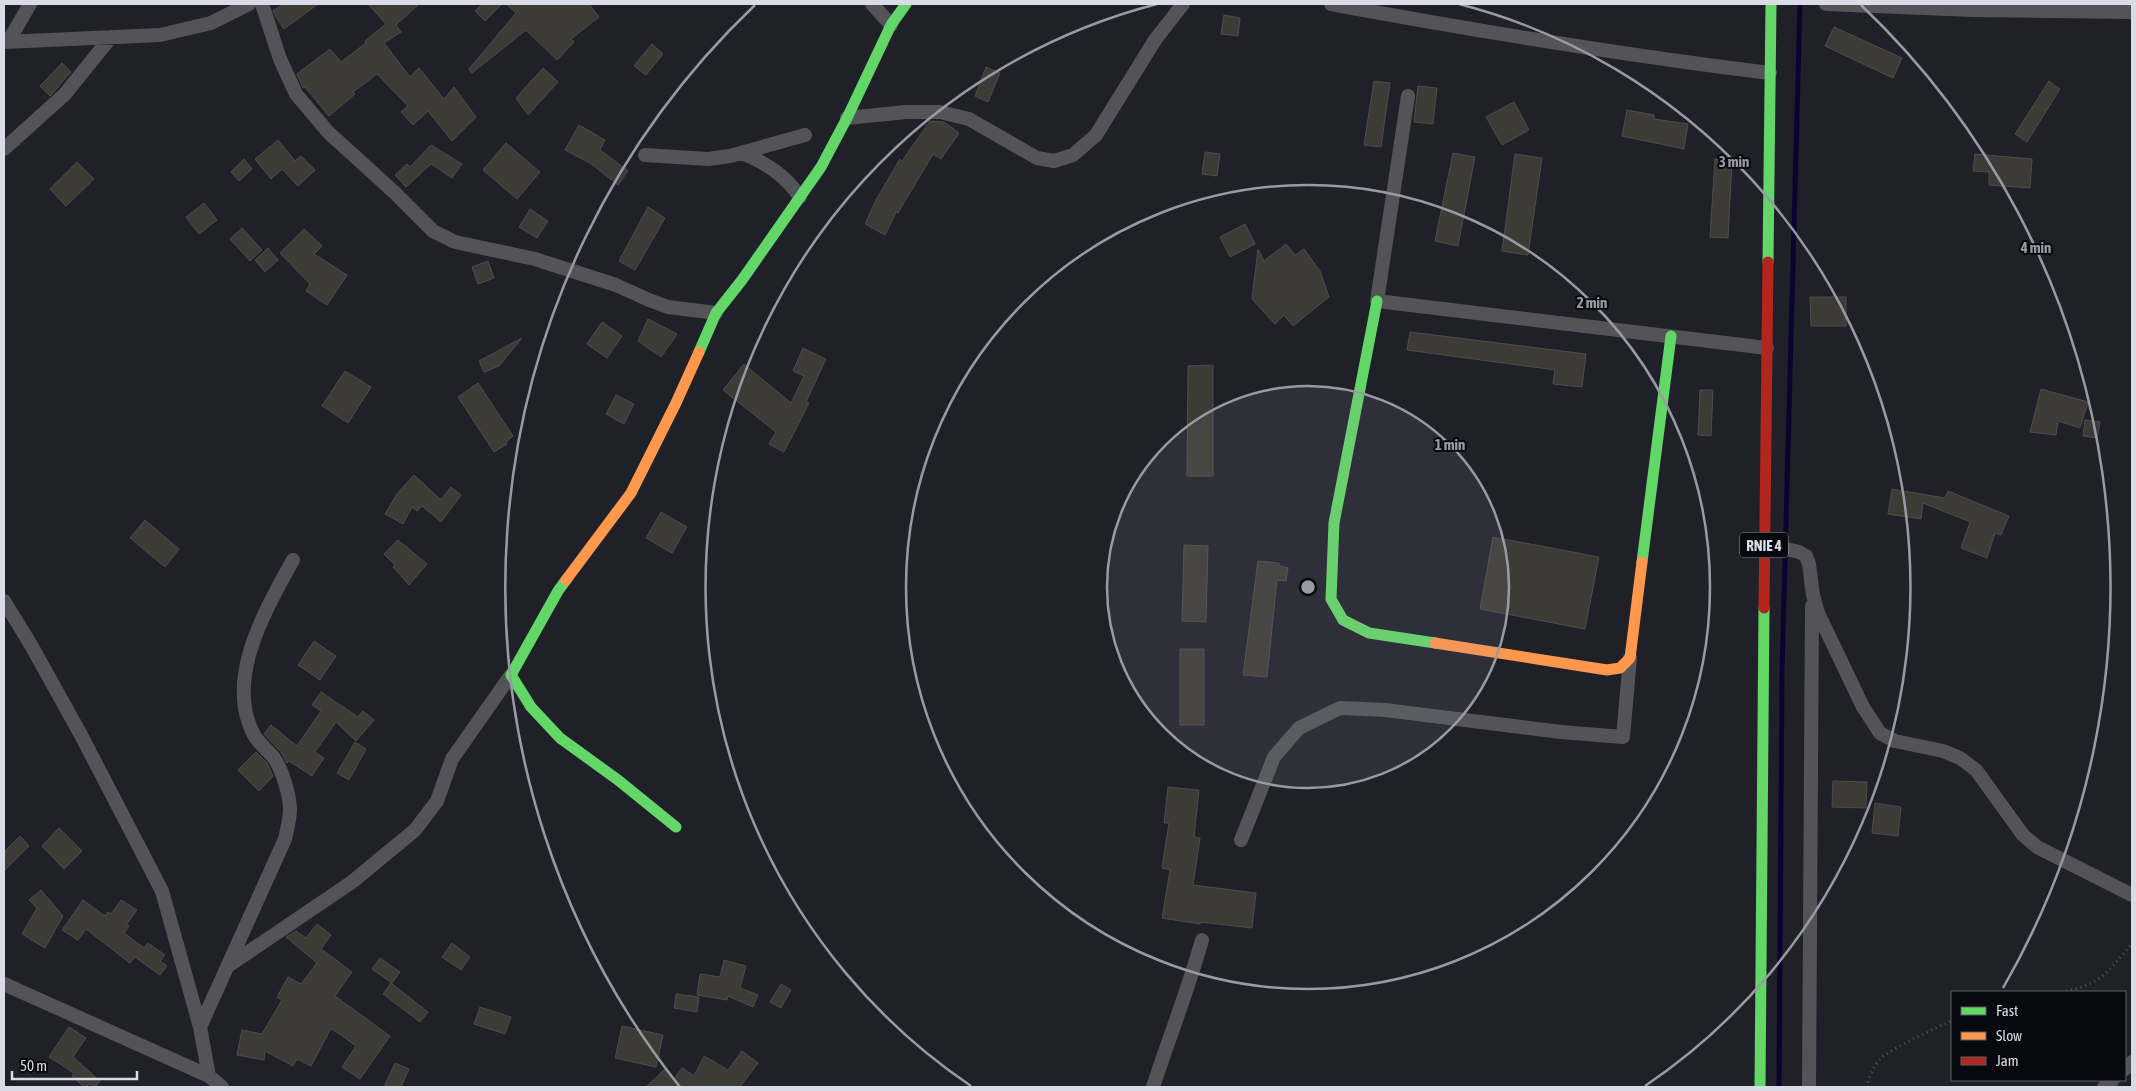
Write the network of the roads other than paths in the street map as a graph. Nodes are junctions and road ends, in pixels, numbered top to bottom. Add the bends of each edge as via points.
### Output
1 (30, 4) edge
2 (249, 4) edge
3 (262, 4) edge
4 (872, 4) edge
5 (906, 4) edge
6 (1183, 4) edge
7 (1331, 4) edge
8 (1771, 4) edge
9 (1826, 4) edge
10 (2132, 12) edge
11 (891, 25) junction
12 (111, 37) junction
13 (6, 42) edge
14 (1770, 73) junction
15 (1408, 96) dead end
16 (847, 118) junction
17 (805, 135) dead end
18 (4, 149) edge
19 (742, 153) junction
20 (645, 156) dead end
21 (800, 197) junction
22 (1377, 301) junction
23 (716, 313) junction
24 (1671, 336) junction
25 (1767, 348) junction
26 (1764, 544) junction
27 (293, 560) dead end
28 (1813, 595) junction
29 (4, 601) edge
30 (1630, 658) junction
31 (510, 675) junction
32 (676, 828) dead end
33 (1241, 840) dead end
34 (2132, 895) edge
35 (1202, 940) dead end
36 (228, 966) junction
37 (4, 984) edge
38 (200, 1026) junction
39 (209, 1076) junction
40 (222, 1087) edge
41 (1153, 1087) edge
42 (1760, 1087) edge
43 (1809, 1087) edge

1 - 13 street
2 - 12 street via 211,23 160,35
3 - 23 street via 280,59 296,94 328,132 432,231 455,242 535,259 616,284 668,306
4 - 11 street
5 - 11 street
6 - 16 street via 1155,40 1096,135 1073,155 1054,161 1037,158 969,119 940,112
7 - 14 street via 1509,37
8 - 14 street, RNIE 4
9 - 10 street
11 - 16 street
12 - 13 street
12 - 18 street via 65,94
14 - 25 street, RNIE 4
15 - 22 street
16 - 21 street via 821,167
17 - 19 street
19 - 20 street via 708,159
19 - 21 street via 758,159 785,178
21 - 23 street
22 - 24 street
22 - 30 street via 1334,523 1331,599 1344,620 1369,634 1607,670 1620,668
23 - 31 street via 631,493 558,591
24 - 25 street
24 - 30 street
25 - 26 street, RNIE 4
26 - 28 street via 1806,556
26 - 42 street, RNIE 4
27 - 36 street via 262,616 245,668 245,713 255,736 275,760 284,778 290,808 285,839
28 - 34 street via 1818,614 1863,707 1880,733 1895,741 1960,758 1976,770 2023,835 2038,848
28 - 43 street
29 - 38 street via 81,735 162,891
30 - 33 street via 1623,737 1340,708 1299,728 1274,757
31 - 32 street via 531,706 560,738
31 - 36 street via 452,759 437,801 415,830 352,882
35 - 41 street via 1190,986
36 - 38 street
37 - 39 street
38 - 39 street
39 - 40 street

